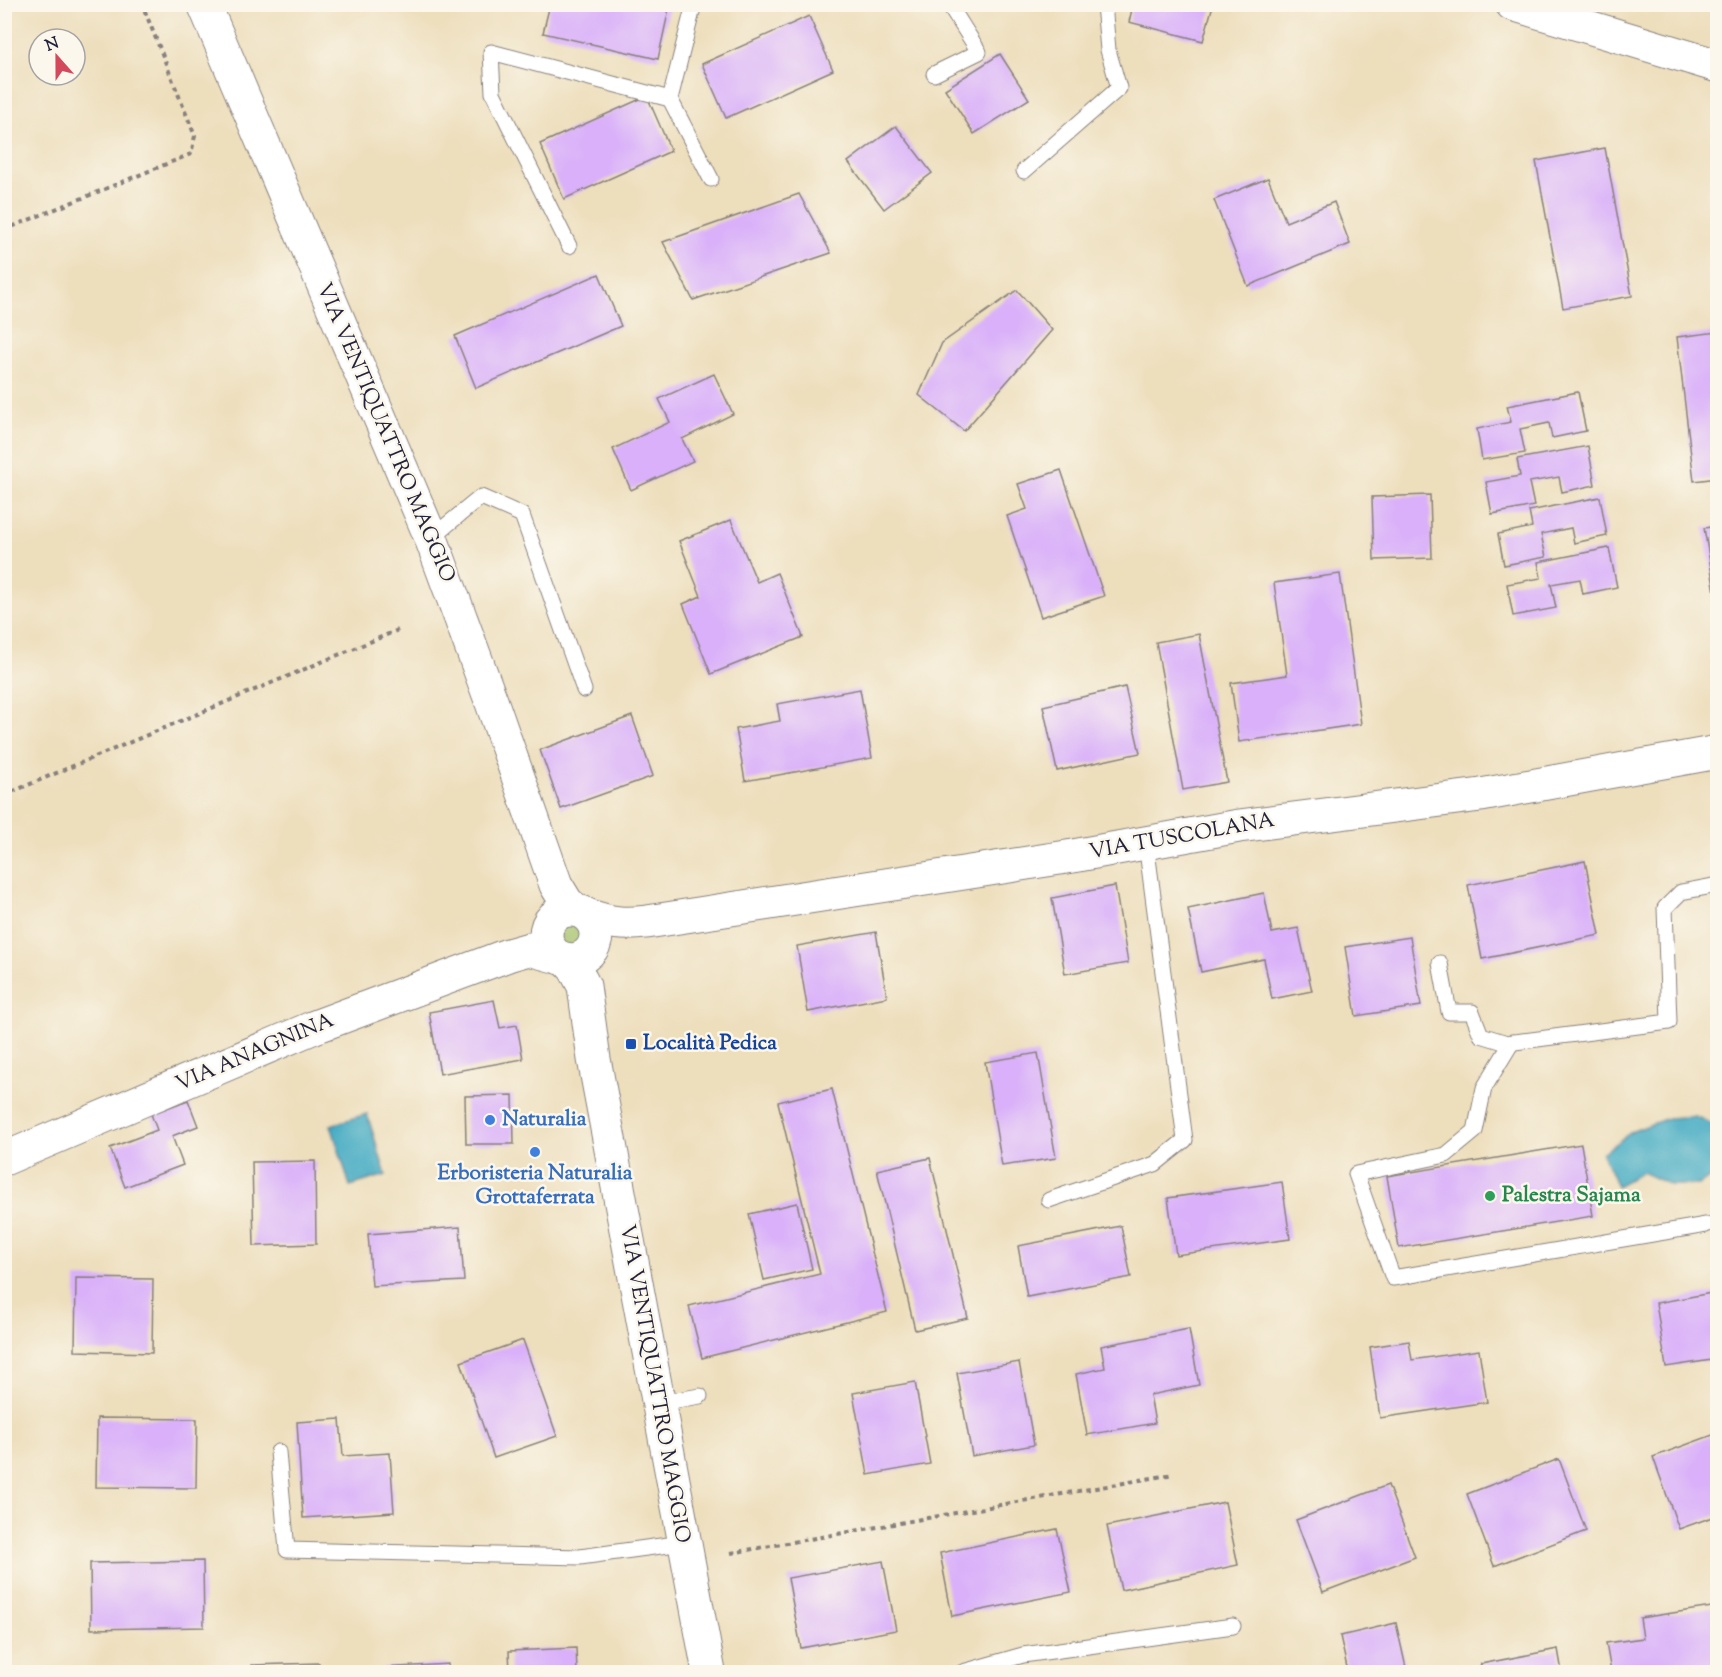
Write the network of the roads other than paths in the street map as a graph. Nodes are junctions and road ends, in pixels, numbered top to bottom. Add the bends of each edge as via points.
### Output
1 (204, 4) edge
2 (694, 4) edge
3 (1104, 4) edge
4 (1512, 4) edge
5 (952, 9) dead end
6 (1718, 66) edge
7 (934, 74) dead end
8 (670, 99) junction
9 (1024, 171) dead end
10 (711, 179) dead end
11 (569, 246) dead end
12 (431, 538) junction
13 (584, 690) dead end
14 (1718, 752) edge
15 (1146, 843) junction
16 (1718, 887) edge
17 (571, 935) junction
18 (1440, 963) dead end
19 (1512, 1042) junction
20 (4, 1159) edge
21 (1049, 1200) dead end
22 (1706, 1225) dead end
23 (700, 1396) dead end
24 (660, 1403) junction
25 (278, 1452) dead end
26 (683, 1543) junction
27 (1233, 1626) dead end
28 (709, 1672) edge
29 (963, 1672) edge

1 - 12 main road, VIA VENTIQUATTRO MAGGIO
2 - 8 lane
3 - 9 lane via 1108,50 1119,88
4 - 6 main road
5 - 7 lane via 979,51
8 - 10 lane
8 - 11 lane via 491,52 493,93
12 - 13 lane via 481,497 522,515
12 - 17 main road, VIA VENTIQUATTRO MAGGIO
14 - 15 main road, VIA TUSCOLANA via 1481,795 1239,826
15 - 17 main road, VIA TUSCOLANA
15 - 21 lane via 1185,1140 1155,1164
16 - 19 lane via 1681,892 1665,908 1669,1022
17 - 20 main road, VIA ANAGNINA via 312,1028
17 - 24 main road, VIA VENTIQUATTRO MAGGIO via 575,969 584,986 594,1059
18 - 19 lane via 1449,1012 1472,1012 1481,1035
19 - 22 lane via 1484,1088 1475,1131 1446,1155 1356,1174 1393,1278
23 - 24 lane
24 - 26 main road, VIA VENTIQUATTRO MAGGIO
25 - 26 lane via 287,1550 580,1557
26 - 28 main road, VIA VENTIQUATTRO MAGGIO
27 - 29 lane via 1023,1655

